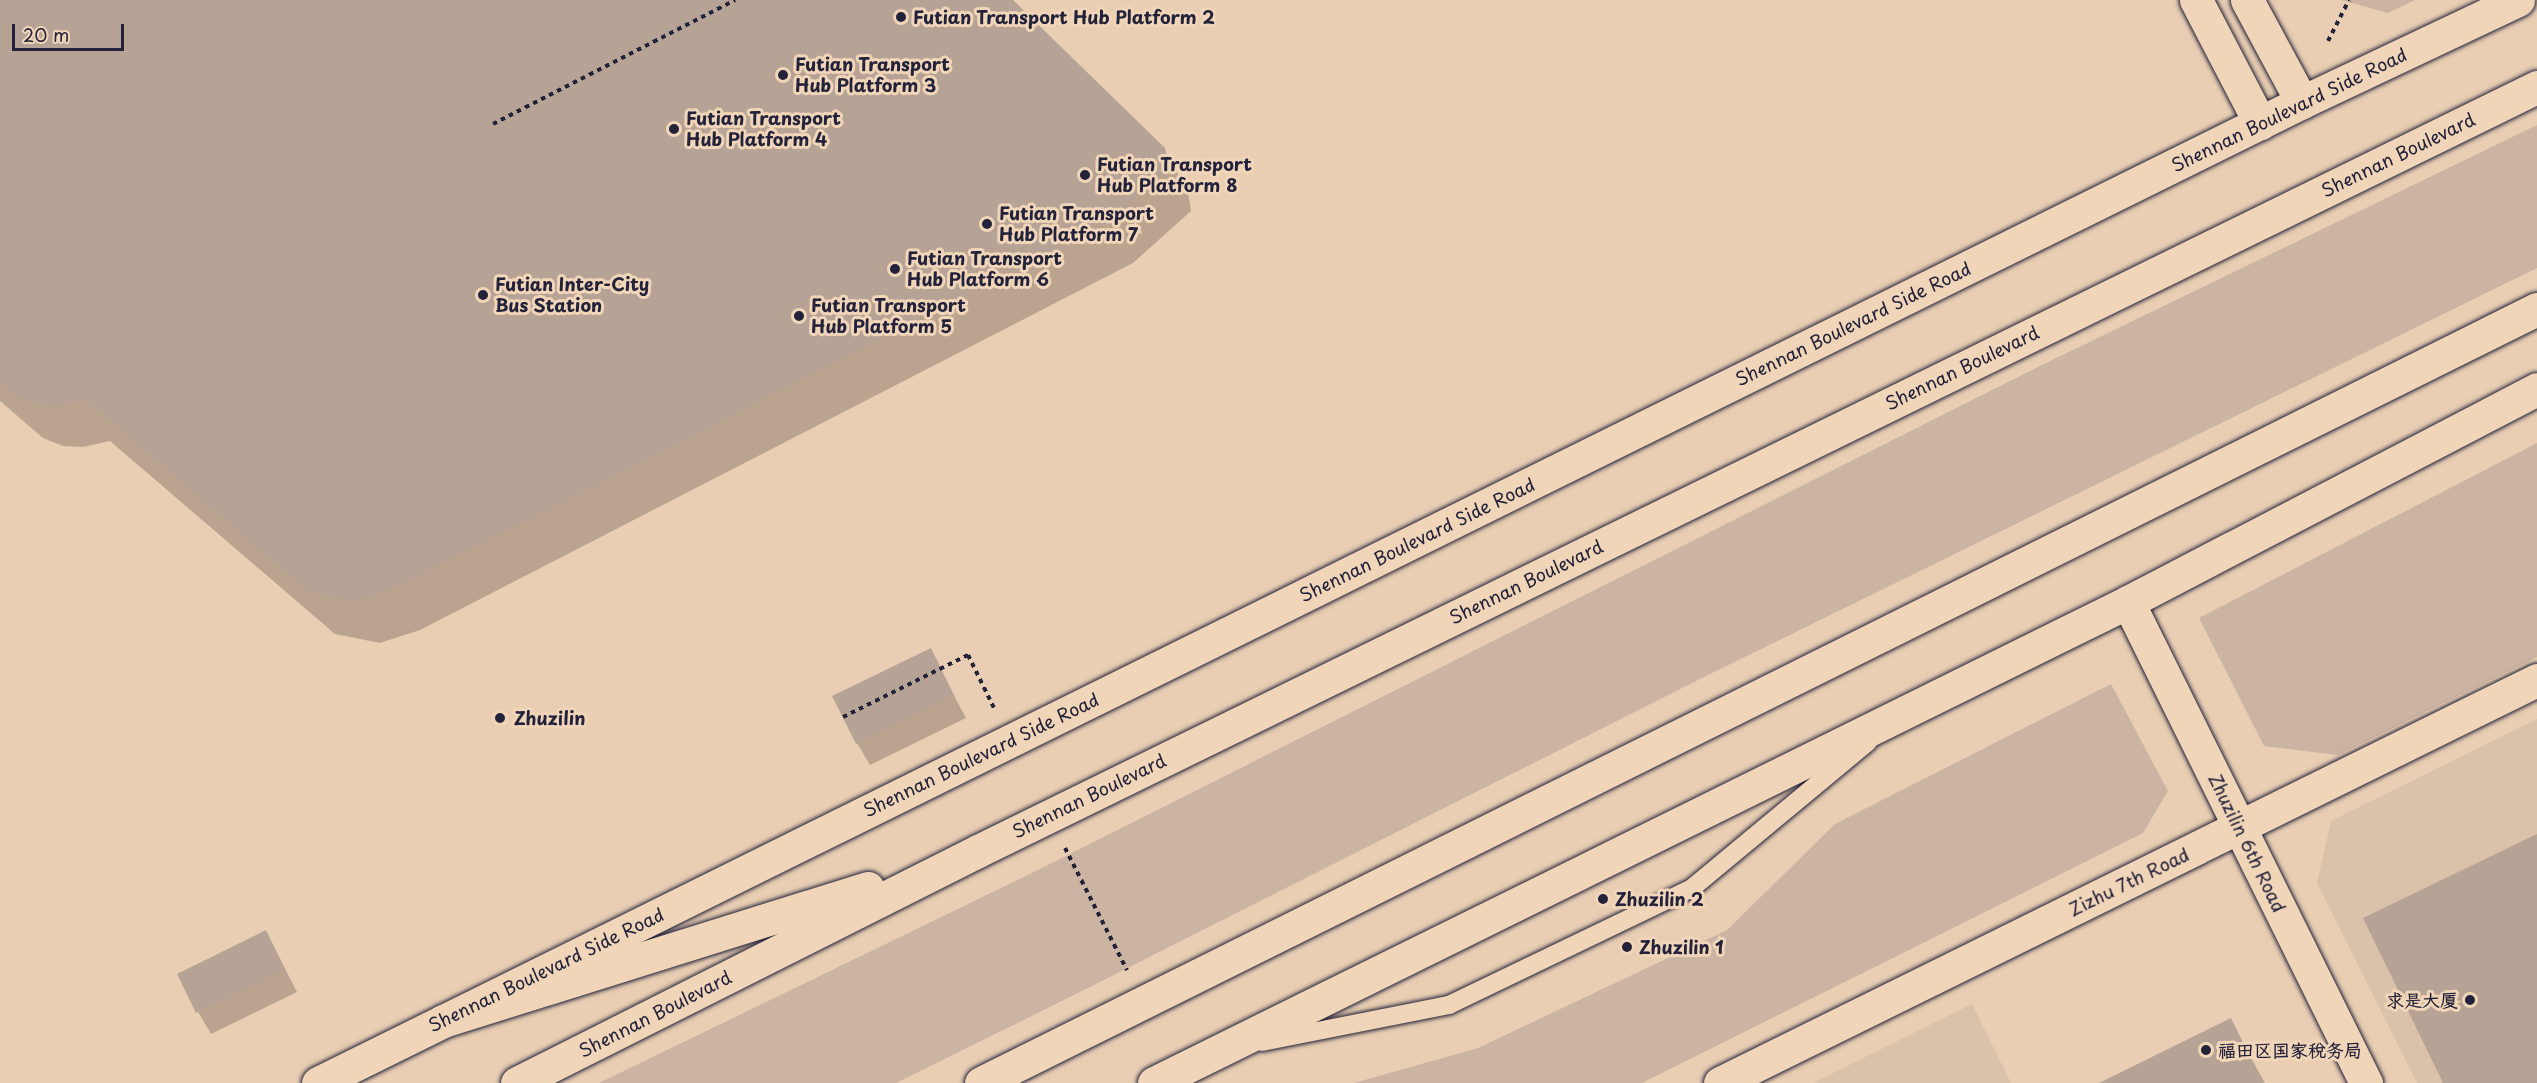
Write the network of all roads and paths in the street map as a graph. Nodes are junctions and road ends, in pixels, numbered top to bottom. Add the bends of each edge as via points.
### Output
1 (735, 0) edge
2 (2196, 0) edge
3 (2247, 0) edge
4 (2349, 0) edge
5 (2518, 0) edge
6 (2328, 41) dead end
7 (2537, 87) edge
8 (2302, 102) junction
9 (2260, 123) junction
10 (494, 124) dead end
11 (2537, 309) edge
12 (2537, 389) edge
13 (2128, 602) junction
14 (2537, 680) edge
15 (843, 717) dead end
16 (1899, 717) junction
17 (1010, 740) junction
18 (1049, 816) junction
19 (2239, 828) junction
20 (978, 851) junction
21 (1144, 1002) junction
22 (443, 1021) junction
23 (1221, 1049) junction
24 (318, 1083) edge
25 (517, 1083) edge
26 (981, 1083) edge
27 (1154, 1083) edge
28 (1720, 1083) edge
29 (2366, 1083) edge

1 - 10 path
2 - 9 main road
3 - 8 main road
4 - 6 path
5 - 8 main road, Shennan Boulevard Side Road
7 - 18 main road, Shennan Boulevard
8 - 9 main road, Shennan Boulevard Side Road
9 - 17 main road, Shennan Boulevard Side Road
11 - 21 main road
12 - 13 main road
13 - 16 main road
13 - 19 main road, Zhuzilin 6th Road
14 - 19 main road, Zizhu 7th Road
15 - 17 path via 968,655
16 - 23 main road
16 - 23 lane via 1692,888 1449,1005
17 - 22 main road, Shennan Boulevard Side Road
18 - 20 main road, Shennan Boulevard
18 - 21 path
19 - 28 main road, Zizhu 7th Road
19 - 29 main road, Zhuzilin 6th Road
20 - 22 main road
20 - 25 main road, Shennan Boulevard
21 - 26 main road
22 - 24 main road, Shennan Boulevard Side Road
23 - 27 main road

